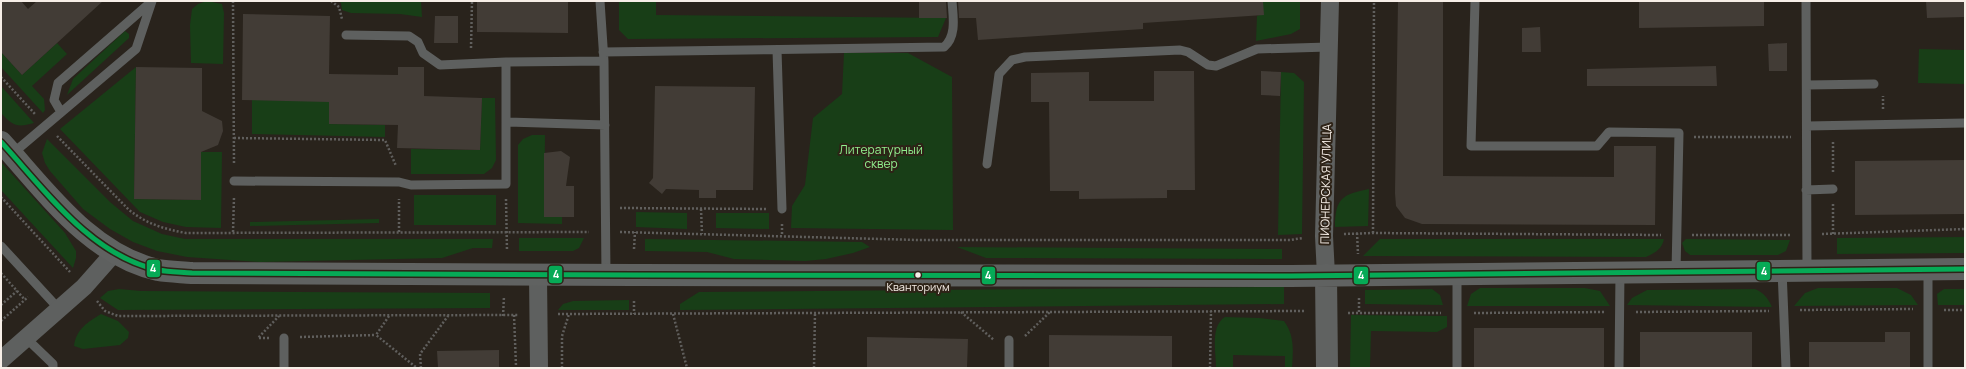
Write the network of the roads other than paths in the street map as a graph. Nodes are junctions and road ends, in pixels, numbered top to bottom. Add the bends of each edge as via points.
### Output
1 (600, 1) edge
2 (952, 1) edge
3 (1330, 1) edge
4 (1474, 1) edge
5 (1806, 1) edge
6 (151, 2) edge
7 (346, 35) road end
8 (1328, 47) junction
9 (776, 50) junction
10 (604, 57) junction
11 (506, 62) junction
12 (1874, 84) road end
13 (1807, 85) junction
14 (61, 112) junction
15 (506, 122) junction
16 (1965, 123) edge
17 (605, 125) junction
18 (1808, 126) junction
19 (7, 148) edge
20 (987, 164) dead end
21 (234, 181) road end
22 (1806, 190) junction
23 (1833, 190) dead end
24 (782, 209) road end
25 (1, 246) edge
26 (114, 253) junction
27 (1928, 269) junction
28 (1965, 269) edge
29 (1782, 270) junction
30 (1806, 270) junction
31 (1676, 271) junction
32 (1620, 272) junction
33 (1457, 273) junction
34 (538, 275) junction
35 (606, 275) junction
36 (1326, 275) junction
37 (59, 309) junction
38 (26, 338) junction
39 (284, 338) road end
40 (1009, 340) dead end
41 (1, 360) edge
42 (53, 368) edge
43 (284, 368) edge
44 (539, 368) edge
45 (1009, 368) edge
46 (1327, 368) edge
47 (1457, 368) edge
48 (1619, 368) edge
49 (1786, 368) edge
50 (1928, 368) edge

1 - 10 lane
2 - 9 lane via 953,36 944,47
3 - 8 street, ПИОНЕРСКАЯ УЛИЦА
4 - 31 lane via 1471,146 1597,146 1609,132 1680,133
5 - 13 lane
6 - 14 lane via 136,48
6 - 14 lane via 58,83 54,100
7 - 11 lane via 409,36 418,42 423,53 440,65
8 - 20 lane via 1257,49 1216,66 1208,65 1188,52 1180,50 1025,57 1012,60 999,74
8 - 36 street, ПИОНЕРСКАЯ УЛИЦА via 1324,236
9 - 10 lane
9 - 24 lane
10 - 11 lane
10 - 17 lane
11 - 15 lane
12 - 13 lane
13 - 18 lane
14 - 19 lane via 46,125
15 - 17 lane
15 - 21 lane via 506,184 411,185 399,182
16 - 18 lane
17 - 35 lane
18 - 22 lane
19 - 26 main road via 81,230
22 - 23 lane
22 - 30 lane
25 - 37 lane
26 - 34 main road via 158,270 192,273
26 - 37 street via 84,287
27 - 28 main road
27 - 30 main road
27 - 50 lane
29 - 30 main road
29 - 31 main road
29 - 49 lane
31 - 32 main road
32 - 33 main road
32 - 48 lane
33 - 36 main road
33 - 47 lane
34 - 35 main road
34 - 44 street
35 - 36 main road
36 - 46 main road, ПИОНЕРСКАЯ УЛИЦА
37 - 38 street
38 - 41 street
38 - 42 lane via 53,364
39 - 43 lane
40 - 45 lane

